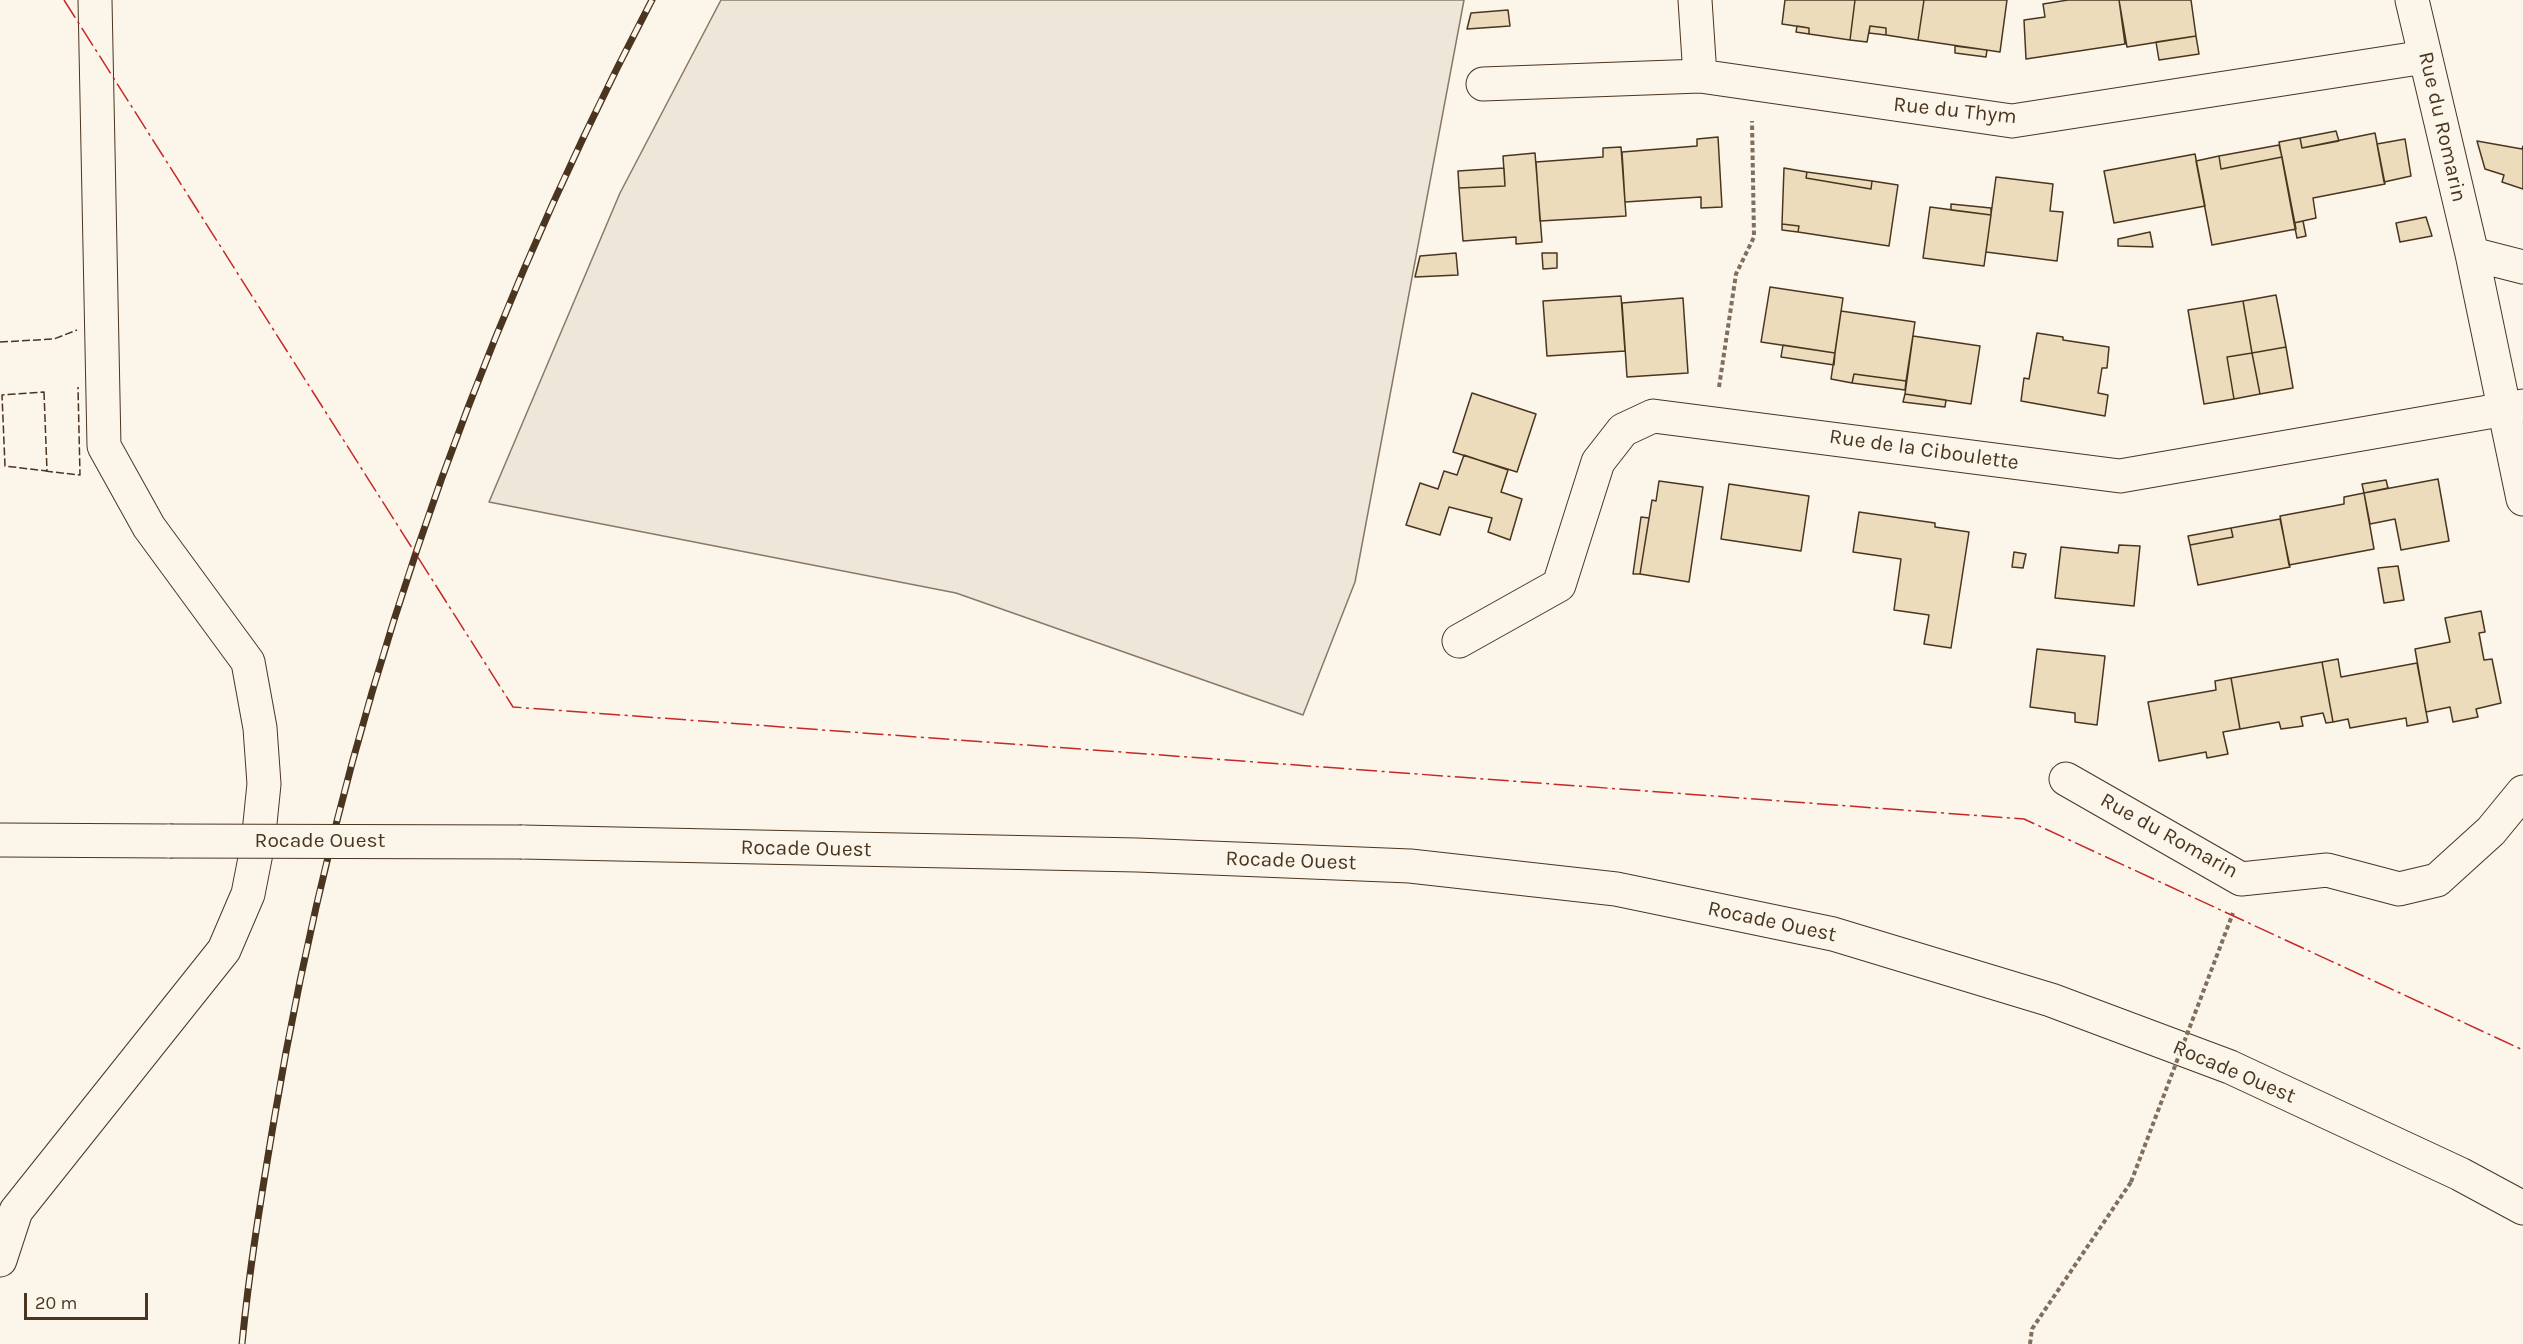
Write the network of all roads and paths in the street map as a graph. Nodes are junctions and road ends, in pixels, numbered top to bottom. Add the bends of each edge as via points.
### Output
1 (95, 0) edge
2 (1695, 0) edge
3 (2412, 0) edge
4 (2425, 57) junction
5 (1700, 76) junction
6 (1483, 84) dead end
7 (1751, 85) junction
8 (2472, 254) junction
9 (2523, 267) edge
10 (2514, 408) edge
11 (1713, 422) junction
12 (2523, 499) edge
13 (1459, 641) dead end
14 (2066, 779) dead end
15 (2523, 792) edge
16 (0, 840) edge
17 (2233, 913) dead end
18 (2523, 1208) edge
19 (0, 1260) edge
20 (2030, 1344) edge

1 - 19 street via 104,446 149,527 248,662 260,728 264,784 248,894 224,950 16,1211
2 - 5 street
3 - 4 street, Rue du Romarin
4 - 7 street, Rue du Thym via 2012,121
4 - 8 street, Rue du Romarin
5 - 6 street, Rue du Thym
5 - 7 street, Rue du Thym
7 - 11 path via 1754,237 1736,274
8 - 9 street
8 - 10 street, Rue du Romarin
10 - 11 street, Rue de la Ciboulette via 2120,476
10 - 12 street, Rue du Romarin
11 - 13 street, Rue de la Ciboulette via 1653,416 1623,430 1598,462 1558,585
14 - 15 street, Rue du Romarin via 2241,879 2327,870 2399,889 2438,880 2491,831
16 - 18 street, Rocade Ouest, bridge via 522,842 1137,855 1386,865 1616,889 1833,934 2051,1000 2230,1067 2460,1174
17 - 20 path, bridge via 2131,1182 2032,1329

